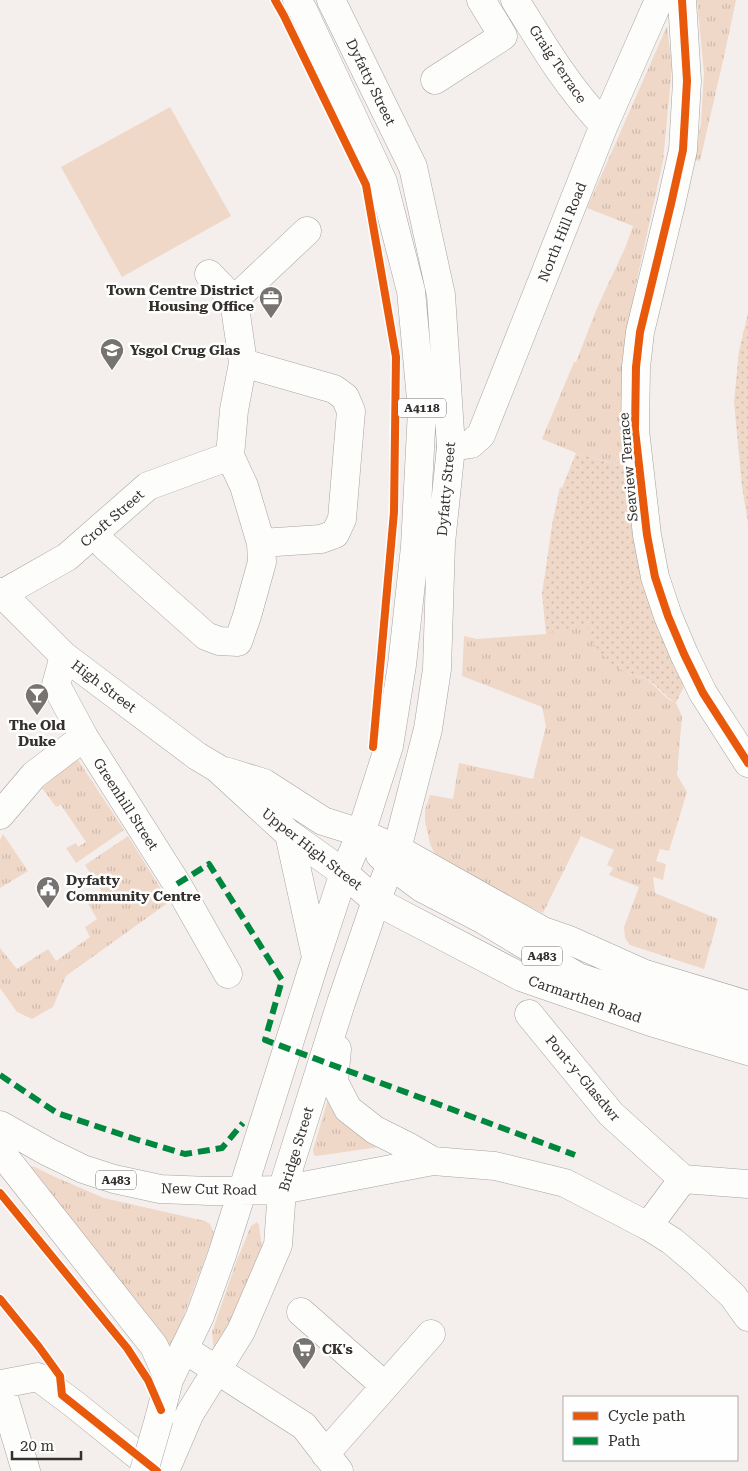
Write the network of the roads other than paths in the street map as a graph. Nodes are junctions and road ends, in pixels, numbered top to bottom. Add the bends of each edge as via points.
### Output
1 (297, 0) edge
2 (331, 0) edge
3 (481, 0) edge
4 (515, 0) edge
5 (659, 0) edge
6 (682, 0) edge
7 (435, 80) dead end
8 (604, 125) junction
9 (308, 232) dead end
10 (208, 274) dead end
11 (234, 300) junction
12 (243, 364) junction
13 (452, 447) junction
14 (230, 456) junction
15 (261, 543) junction
16 (105, 546) dead end
17 (1, 594) edge
18 (64, 656) junction
19 (84, 737) junction
20 (748, 763) edge
21 (217, 768) junction
22 (0, 815) edge
23 (361, 833) junction
24 (289, 834) junction
25 (344, 873) junction
26 (388, 873) junction
27 (316, 958) junction
28 (228, 974) dead end
29 (341, 1003) junction
30 (748, 1005) edge
31 (529, 1014) dead end
32 (748, 1029) edge
33 (748, 1040) edge
34 (748, 1051) edge
35 (0, 1125) edge
36 (0, 1151) edge
37 (433, 1161) junction
38 (683, 1179) junction
39 (748, 1184) edge
40 (244, 1189) junction
41 (282, 1190) junction
42 (648, 1226) junction
43 (301, 1312) dead end
44 (748, 1317) edge
45 (431, 1334) dead end
46 (184, 1349) junction
47 (216, 1369) junction
48 (168, 1380) junction
49 (0, 1384) edge
50 (385, 1386) junction
51 (6, 1422) edge
52 (332, 1463) edge
53 (26, 1471) edge
54 (144, 1471) edge
55 (157, 1471) edge
56 (165, 1471) edge

1 - 23 main road, Dyfatty Street / A4118 via 383,182 411,291 422,410 415,547 402,665 389,746
2 - 13 main road, Dyfatty Street / A4118 via 413,167 441,296
3 - 7 main road via 503,36
4 - 8 main road, Graig Terrace via 563,77
5 - 8 main road, North Hill Road
6 - 20 main road, Seaview Terrace via 687,81 683,150 640,332 635,430 647,534 655,576 668,616 703,693
8 - 13 main road, North Hill Road via 481,435 471,444
9 - 11 main road
10 - 11 main road
11 - 12 main road
12 - 14 main road
12 - 15 main road via 334,389 345,397 352,411 342,519 335,534 321,539
13 - 26 main road, Dyfatty Street / A4118 via 441,543 438,668 428,729
14 - 15 main road via 244,486
14 - 17 main road, Croft Street via 148,486 67,557
15 - 16 main road via 262,562 238,642 219,641 206,636
17 - 18 main road, High Street
18 - 19 main road, Greenhill Street via 56,686
18 - 21 main road, High Street
19 - 22 main road via 34,776
19 - 28 main road, Greenhill Street via 177,884
21 - 23 main road, Upper High Street via 264,783 324,821
21 - 24 main road, Upper High Street
23 - 25 main road, Dyfatty Street
23 - 26 main road, A483
24 - 25 main road, Upper High Street
24 - 27 main road
25 - 26 main road, Upper High Street
25 - 27 main road, Dyfatty Street
26 - 29 main road, Bridge Street
26 - 30 main road, A483 via 569,940 646,974
26 - 32 main road, A483 via 482,919 578,977
26 - 33 main road via 574,986
26 - 34 main road, Carmarthen Road / A483 via 522,977 651,1022
27 - 40 main road
29 - 37 main road via 334,1082 348,1109 375,1130
29 - 41 main road, Bridge Street
31 - 38 main road, Pont-y-Glasdwr via 612,1114
35 - 40 main road, New Cut Road / A483 via 48,1152 114,1179 160,1189
36 - 48 main road via 154,1346
37 - 41 main road, New Cut Road
37 - 42 main road via 495,1166 565,1183
38 - 39 main road
38 - 42 main road
40 - 41 main road, New Cut Road / A483
40 - 46 main road via 200,1316
41 - 47 main road, Bridge Street via 278,1245 241,1330
42 - 44 main road via 698,1263 733,1296
43 - 50 main road
45 - 50 main road
46 - 47 main road
46 - 48 main road
47 - 52 main road via 304,1426
47 - 56 main road, Bridge Street via 190,1413
48 - 54 main road, bridge
49 - 51 main road
49 - 55 main road via 38,1376
50 - 52 main road
51 - 53 main road

